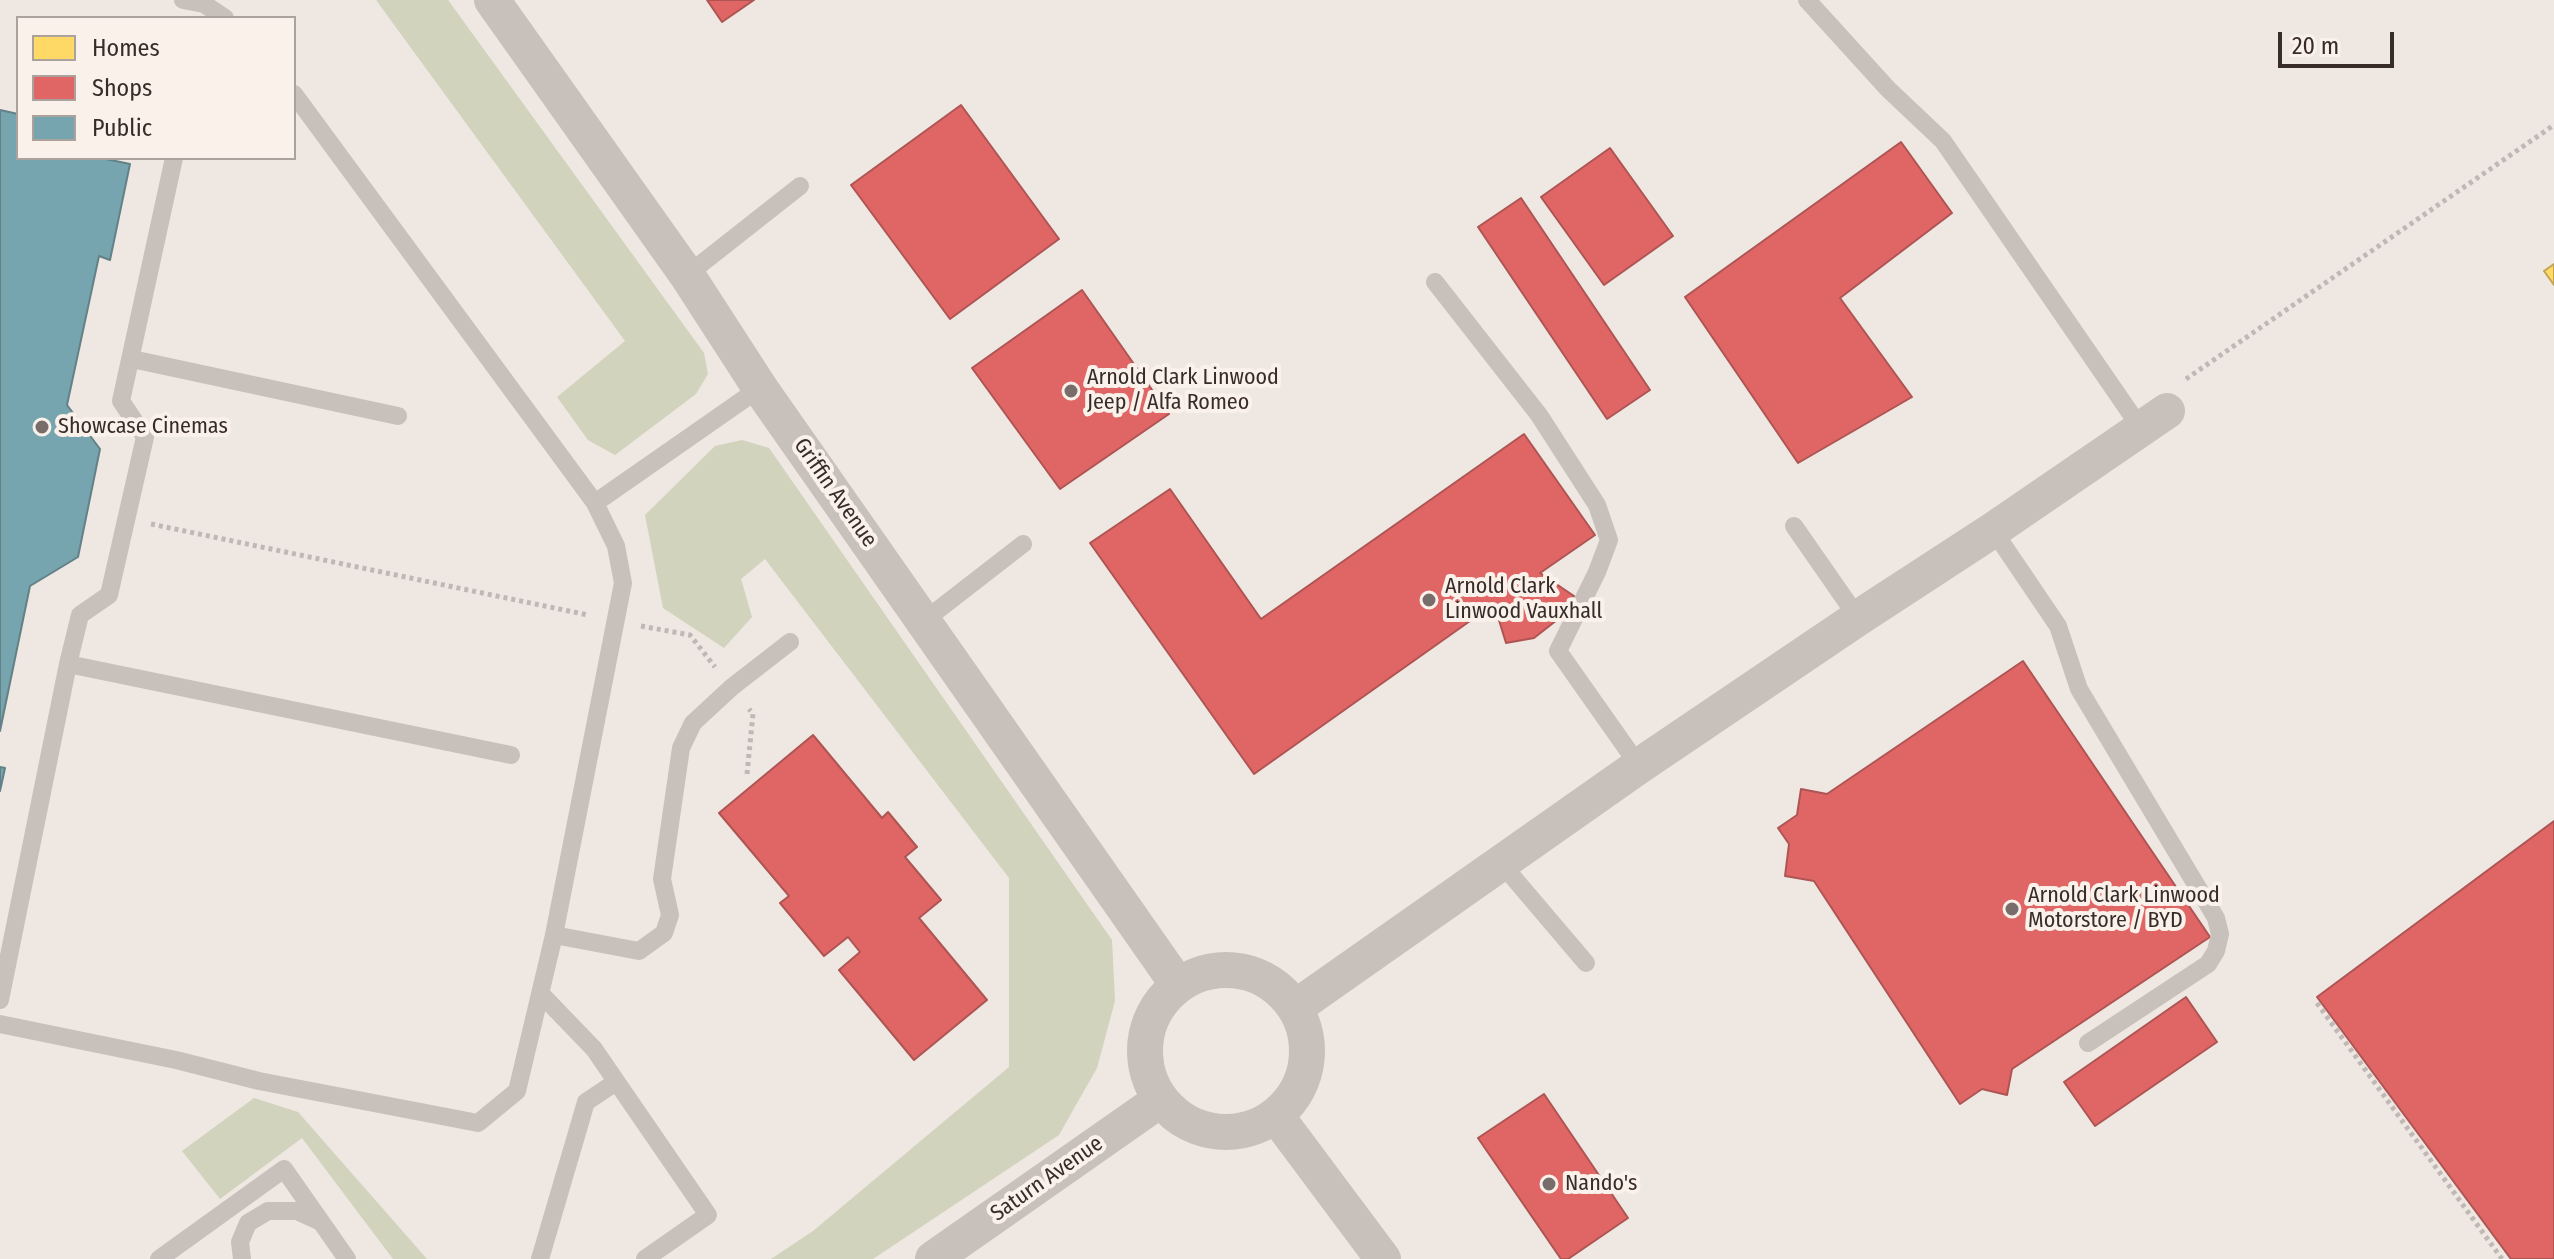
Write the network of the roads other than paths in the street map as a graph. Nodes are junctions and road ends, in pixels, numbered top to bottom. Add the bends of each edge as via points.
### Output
1 (183, 0) edge
2 (492, 0) edge
3 (1807, 0) edge
4 (216, 16) edge
5 (296, 97) edge
6 (174, 160) edge
7 (800, 186) dead end
8 (687, 275) junction
9 (1435, 282) dead end
10 (132, 359) junction
11 (760, 388) junction
12 (398, 416) dead end
13 (2154, 420) joint
14 (595, 503) junction
15 (1794, 526) dead end
16 (1993, 530) junction
17 (1023, 544) dead end
18 (1858, 618) junction
19 (925, 620) junction
20 (790, 642) dead end
21 (68, 664) junction
22 (511, 755) dead end
23 (1639, 766) junction
24 (1501, 863) junction
25 (554, 935) junction
26 (1586, 963) dead end
27 (1178, 985) junction
28 (540, 993) junction
29 (0, 1000) edge
30 (1296, 1007) junction
31 (0, 1024) edge
32 (2088, 1043) dead end
33 (616, 1082) junction
34 (1160, 1100) junction
35 (1277, 1117) junction
36 (321, 1222) junction
37 (159, 1259) edge
38 (242, 1259) edge
39 (347, 1259) edge
40 (540, 1259) edge
41 (645, 1259) edge
42 (933, 1259) edge
43 (1383, 1259) edge

1 - 4 lane via 204,4
2 - 8 street, Griffin Avenue
3 - 13 lane via 1943,141
5 - 14 lane
6 - 10 lane
7 - 8 lane
8 - 11 street, Griffin Avenue
9 - 23 lane via 1539,415 1597,505 1609,540 1558,651
10 - 12 lane
10 - 21 lane via 121,401 145,437 109,595 80,615
11 - 14 lane
11 - 19 street, Griffin Avenue
13 - 16 street
14 - 25 lane via 616,546 623,583
15 - 18 lane
16 - 18 street
16 - 32 lane via 2058,626 2079,689 2216,918 2220,934 2208,964
17 - 19 lane
18 - 23 street
19 - 27 street, Griffin Avenue
20 - 25 lane via 693,723 681,748 662,879 670,915 664,933 639,951
21 - 22 lane
21 - 29 lane
23 - 24 street
24 - 26 lane
24 - 30 street
25 - 28 lane
27 - 30 street via 1210,972 1238,971 1272,983
27 - 34 street via 1158,1005 1147,1031 1144,1059
28 - 31 lane via 517,1091 478,1123
28 - 33 lane via 594,1049
30 - 35 street via 1307,1061 1298,1088
33 - 40 lane via 586,1102
33 - 41 lane via 708,1215
34 - 35 street via 1181,1119 1207,1130 1257,1128
34 - 42 street, Saturn Avenue
35 - 43 street
36 - 37 lane via 284,1169
36 - 38 lane via 297,1211 268,1211 248,1223 240,1242
36 - 39 lane

